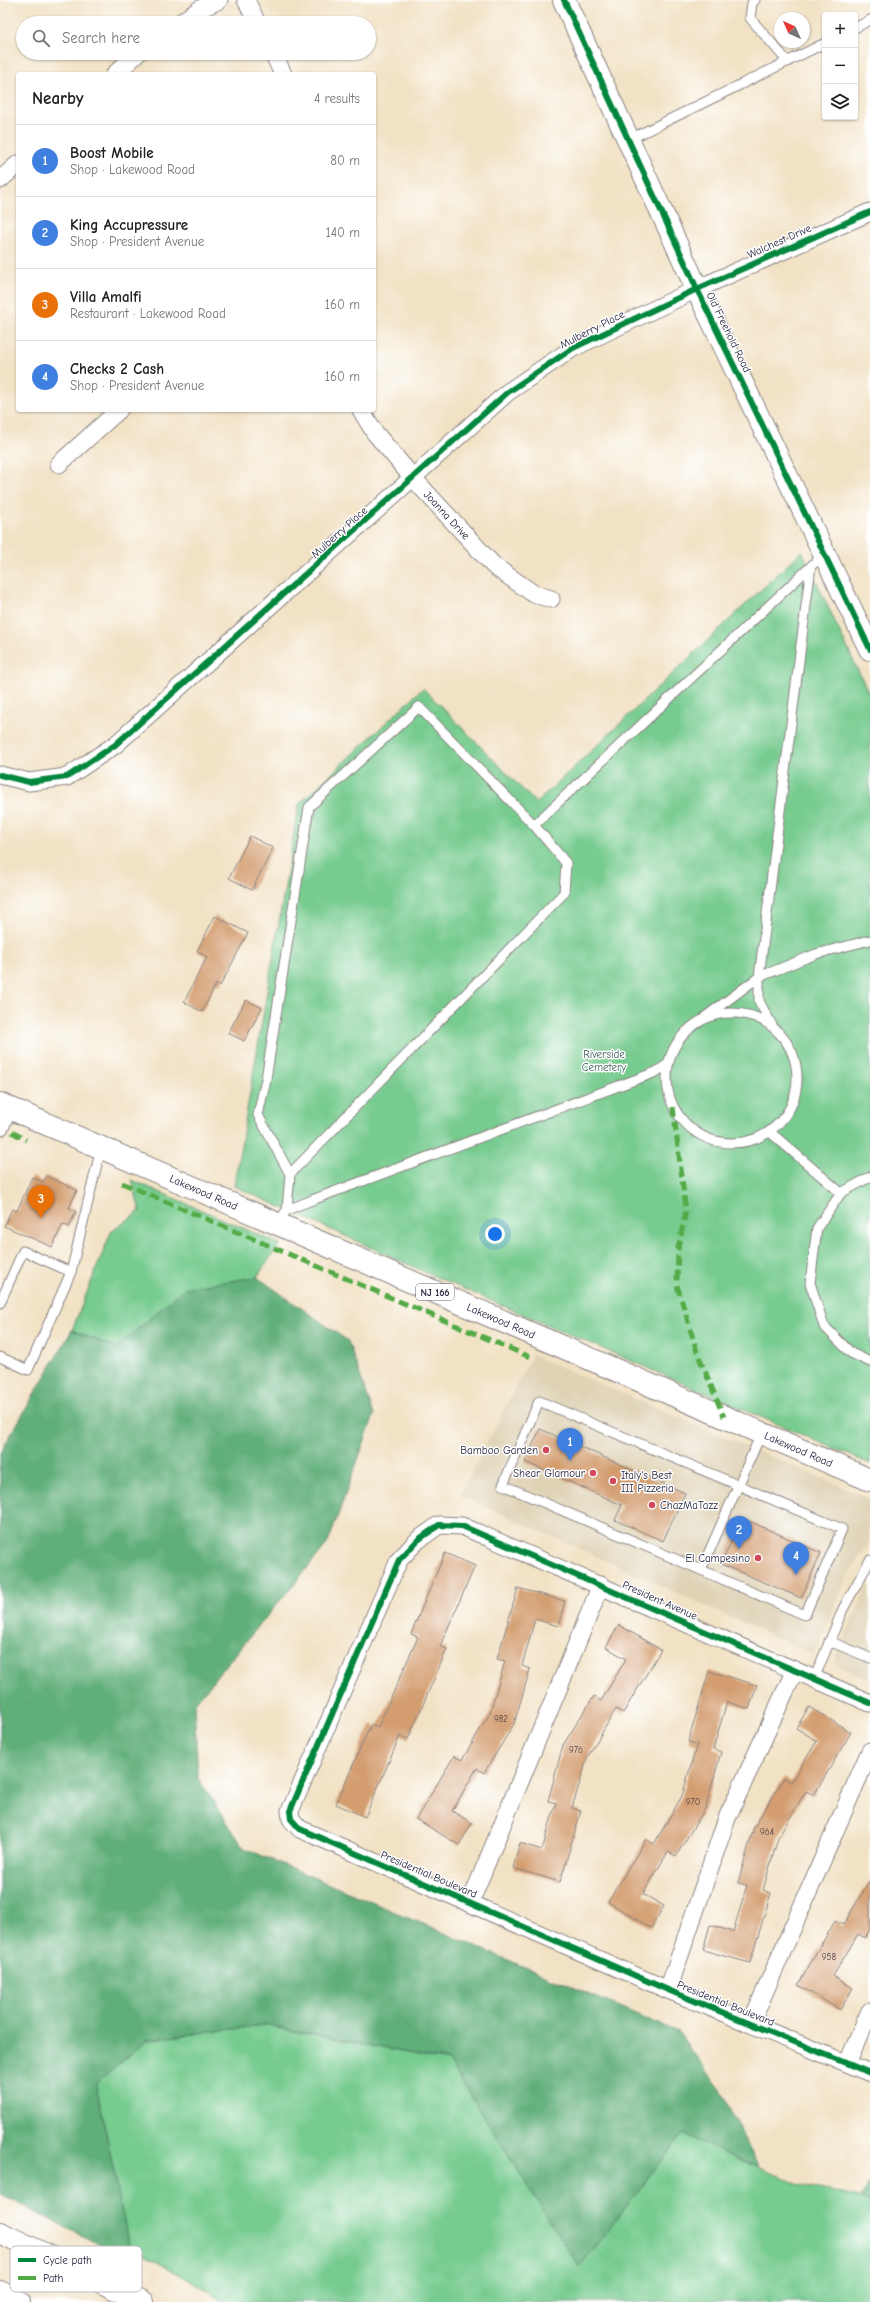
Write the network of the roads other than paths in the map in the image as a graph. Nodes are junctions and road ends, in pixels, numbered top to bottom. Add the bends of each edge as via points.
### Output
1 (219, 0) edge
2 (246, 0) edge
3 (564, 0) edge
4 (755, 0) edge
5 (190, 16) edge
6 (254, 16) edge
7 (870, 20) edge
8 (858, 26) edge
9 (822, 45) edge
10 (130, 60) edge
11 (276, 60) edge
12 (788, 62) junction
13 (117, 72) edge
14 (282, 72) edge
15 (628, 140) junction
16 (16, 166) edge
17 (0, 180) edge
18 (870, 212) edge
19 (697, 289) junction
20 (117, 412) edge
21 (362, 412) edge
22 (59, 464) dead end
23 (413, 478) junction
24 (818, 560) junction
25 (551, 599) dead end
26 (870, 649) edge
27 (0, 775) edge
28 (534, 825) junction
29 (870, 940) edge
30 (759, 977) junction
31 (773, 1027) junction
32 (691, 1028) junction
33 (668, 1064) junction
34 (4, 1106) edge
35 (0, 1127) edge
36 (770, 1132) junction
37 (102, 1148) junction
38 (290, 1174) junction
39 (870, 1177) edge
40 (841, 1193) junction
41 (282, 1217) junction
42 (71, 1272) junction
43 (0, 1303) edge
44 (0, 1357) edge
45 (870, 1362) edge
46 (761, 1434) junction
47 (870, 1480) edge
48 (738, 1486) junction
49 (439, 1525) joint
50 (870, 1560) edge
51 (701, 1570) junction
52 (601, 1585) junction
53 (829, 1641) junction
54 (870, 1658) edge
55 (795, 1670) junction
56 (814, 1679) junction
57 (870, 1703) edge
58 (870, 1751) edge
59 (470, 1903) junction
60 (668, 1990) junction
61 (870, 2010) edge
62 (751, 2024) junction
63 (847, 2063) junction
64 (870, 2073) edge
65 (0, 2233) edge
66 (0, 2240) edge
67 (12, 2246) edge
68 (27, 2246) edge
69 (0, 2292) edge
70 (100, 2292) edge
71 (122, 2292) edge
72 (19, 2302) edge
73 (119, 2302) edge
74 (143, 2302) edge

1 - 5 street
2 - 6 street
3 - 15 main road, Old Freehold Road
4 - 12 lane via 752,3 750,18
7 - 8 lane
9 - 12 lane
10 - 13 street
11 - 14 street
12 - 15 lane
15 - 19 main road, Old Freehold Road
16 - 17 street
18 - 19 street, Walchest Drive
19 - 23 street, Mulberry Place via 573,348 508,392
19 - 24 main road, Old Freehold Road
20 - 22 street
21 - 23 street, Joanna Drive via 375,433
23 - 25 street, Joanna Drive via 494,566 534,594
23 - 27 street, Mulberry Place via 115,745 67,777 29,782
24 - 26 main road, Old Freehold Road
24 - 28 lane
24 - 30 lane
28 - 38 lane via 566,863 564,893
28 - 38 lane via 420,707 308,807 266,1079 258,1115
29 - 30 lane via 816,954
30 - 31 lane via 759,1001
30 - 32 lane
31 - 32 lane via 743,1014 726,1013 710,1017
31 - 36 lane via 787,1042 795,1060 798,1079 795,1098 786,1116
32 - 33 lane via 677,1044
33 - 36 lane via 667,1086 673,1107 686,1126 705,1138 727,1144 750,1142
33 - 41 lane via 656,1072
34 - 35 street
34 - 37 main road, Lakewood Road / NJ 166
36 - 40 lane
37 - 41 main road, Lakewood Road / NJ 166
37 - 42 lane
38 - 41 lane
39 - 40 lane
40 - 45 lane via 816,1228 810,1283 824,1326 851,1353
41 - 46 main road, Lakewood Road / NJ 166
42 - 43 lane via 23,1251
42 - 44 lane via 28,1370
46 - 47 main road, Lakewood Road / NJ 166
46 - 48 lane
48 - 51 lane
48 - 51 lane via 842,1529 805,1615
48 - 51 lane via 539,1401 503,1485
49 - 52 street, President Avenue via 462,1526
49 - 59 street, Presidential Boulevard via 418,1540 400,1560 290,1811 291,1819 300,1829
50 - 53 lane
52 - 55 street, President Avenue
52 - 59 street
53 - 54 lane
53 - 56 lane
55 - 56 street, President Avenue
55 - 60 street via 727,1818
56 - 57 street, President Avenue
58 - 62 street
59 - 60 street, Presidential Boulevard
60 - 62 street, Presidential Boulevard
61 - 63 street
62 - 63 street, Presidential Boulevard
63 - 64 street, Presidential Boulevard
65 - 68 main road
66 - 67 main road
69 - 72 main road
70 - 73 main road
71 - 74 main road

